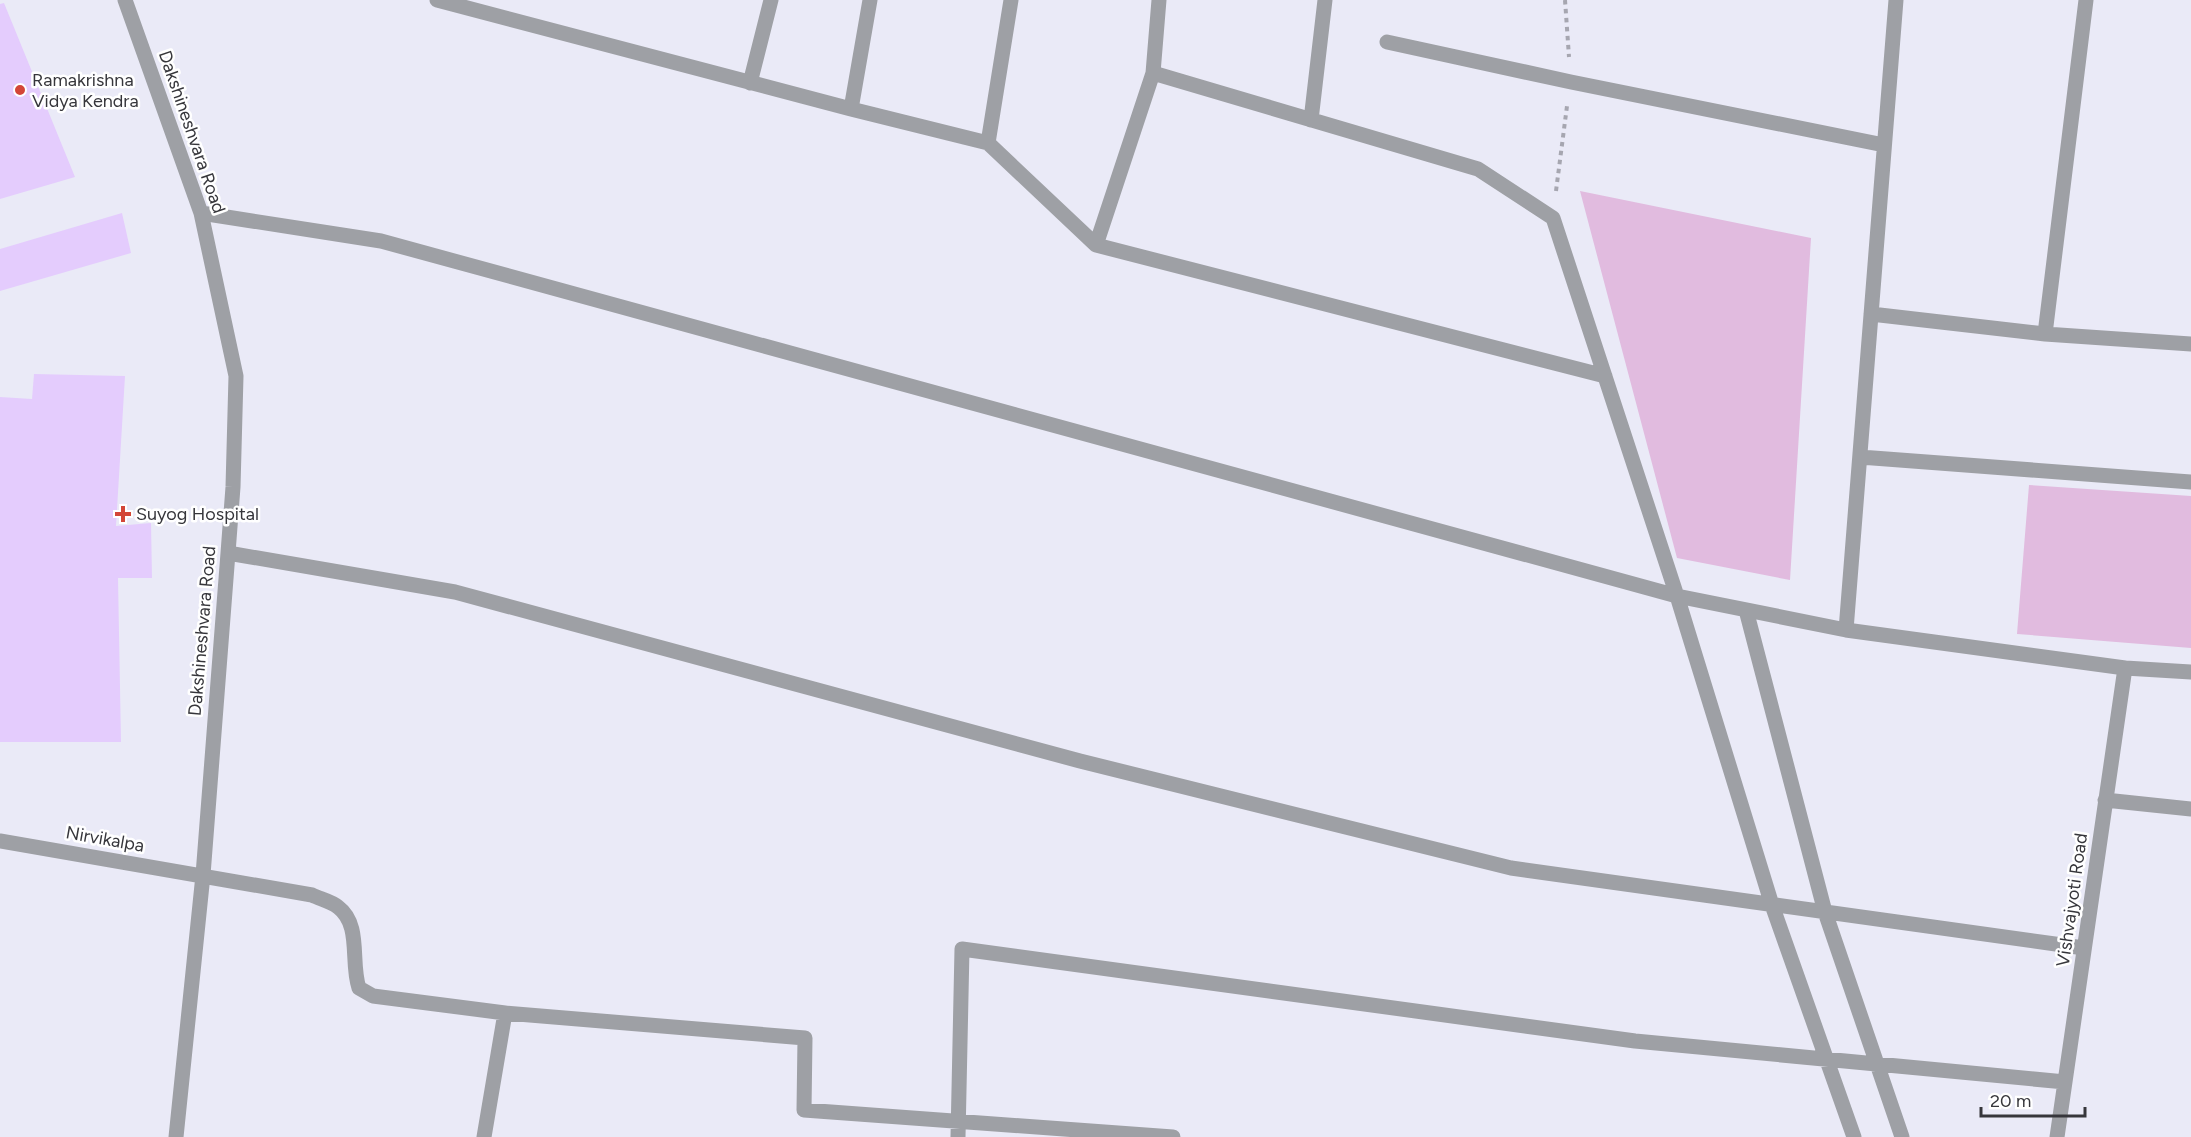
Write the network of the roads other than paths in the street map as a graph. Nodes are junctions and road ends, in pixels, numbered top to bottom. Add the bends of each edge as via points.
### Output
1 (125, 0) edge
2 (437, 0) edge
3 (771, 0) edge
4 (870, 0) edge
5 (1011, 0) edge
6 (1159, 0) edge
7 (1325, 0) edge
8 (1896, 0) edge
9 (2086, 0) edge
10 (1387, 42) dead end
11 (1153, 73) junction
12 (750, 83) junction
13 (851, 109) junction
14 (1311, 120) junction
15 (988, 143) junction
16 (1884, 145) junction
17 (201, 213) junction
18 (1096, 245) junction
19 (1871, 314) junction
20 (2045, 334) junction
21 (2191, 344) edge
22 (1605, 376) junction
23 (1860, 457) junction
24 (2191, 482) edge
25 (228, 554) junction
26 (1677, 596) junction
27 (1746, 610) junction
28 (1846, 630) junction
29 (2125, 668) junction
30 (2191, 672) edge
31 (2106, 800) junction
32 (2191, 808) edge
33 (0, 841) edge
34 (203, 875) junction
35 (1772, 905) junction
36 (1825, 912) junction
37 (2084, 948) junction
38 (505, 1013) junction
39 (1825, 1059) junction
40 (1877, 1063) junction
41 (2065, 1082) junction
42 (958, 1129) edge
43 (176, 1137) edge
44 (484, 1137) edge
45 (1173, 1137) edge
46 (1854, 1137) edge
47 (1902, 1137) edge
48 (2057, 1137) edge

1 - 17 street, Dakshineshvara Road
2 - 12 street
3 - 12 street
4 - 13 street
5 - 15 street
6 - 11 street
7 - 14 street
8 - 16 street
9 - 20 street
10 - 16 street
11 - 14 street
11 - 18 street
12 - 13 street
13 - 15 street
14 - 22 street via 1478,169 1552,218
15 - 18 street
16 - 19 street
17 - 25 street, Dakshineshvara Road via 236,376
17 - 26 street via 381,241
18 - 22 street
19 - 20 street
19 - 23 street
20 - 21 street
22 - 26 street
23 - 24 street
23 - 28 street
25 - 34 street, Dakshineshvara Road
25 - 35 street via 455,592 1080,761 1511,868
26 - 27 street
26 - 35 street
27 - 28 street
27 - 36 street
28 - 29 street
29 - 30 street
29 - 31 street, Vishvajyoti Road
31 - 32 street
31 - 37 street, Vishvajyoti Road
33 - 34 street, Nirvikalpa
34 - 38 street, Nirvikalpa via 312,895 338,907 352,924 358,987 373,996
34 - 43 street, Dakshineshvara Road
35 - 36 street
35 - 39 street
36 - 37 street
36 - 40 street
37 - 41 street, Vishvajyoti Road
38 - 42 street via 805,1038 804,1110
38 - 44 street
39 - 40 street
39 - 42 street via 1635,1041 962,949
39 - 46 street
40 - 41 street
40 - 47 street
41 - 48 street, Vishvajyoti Road
42 - 45 street

